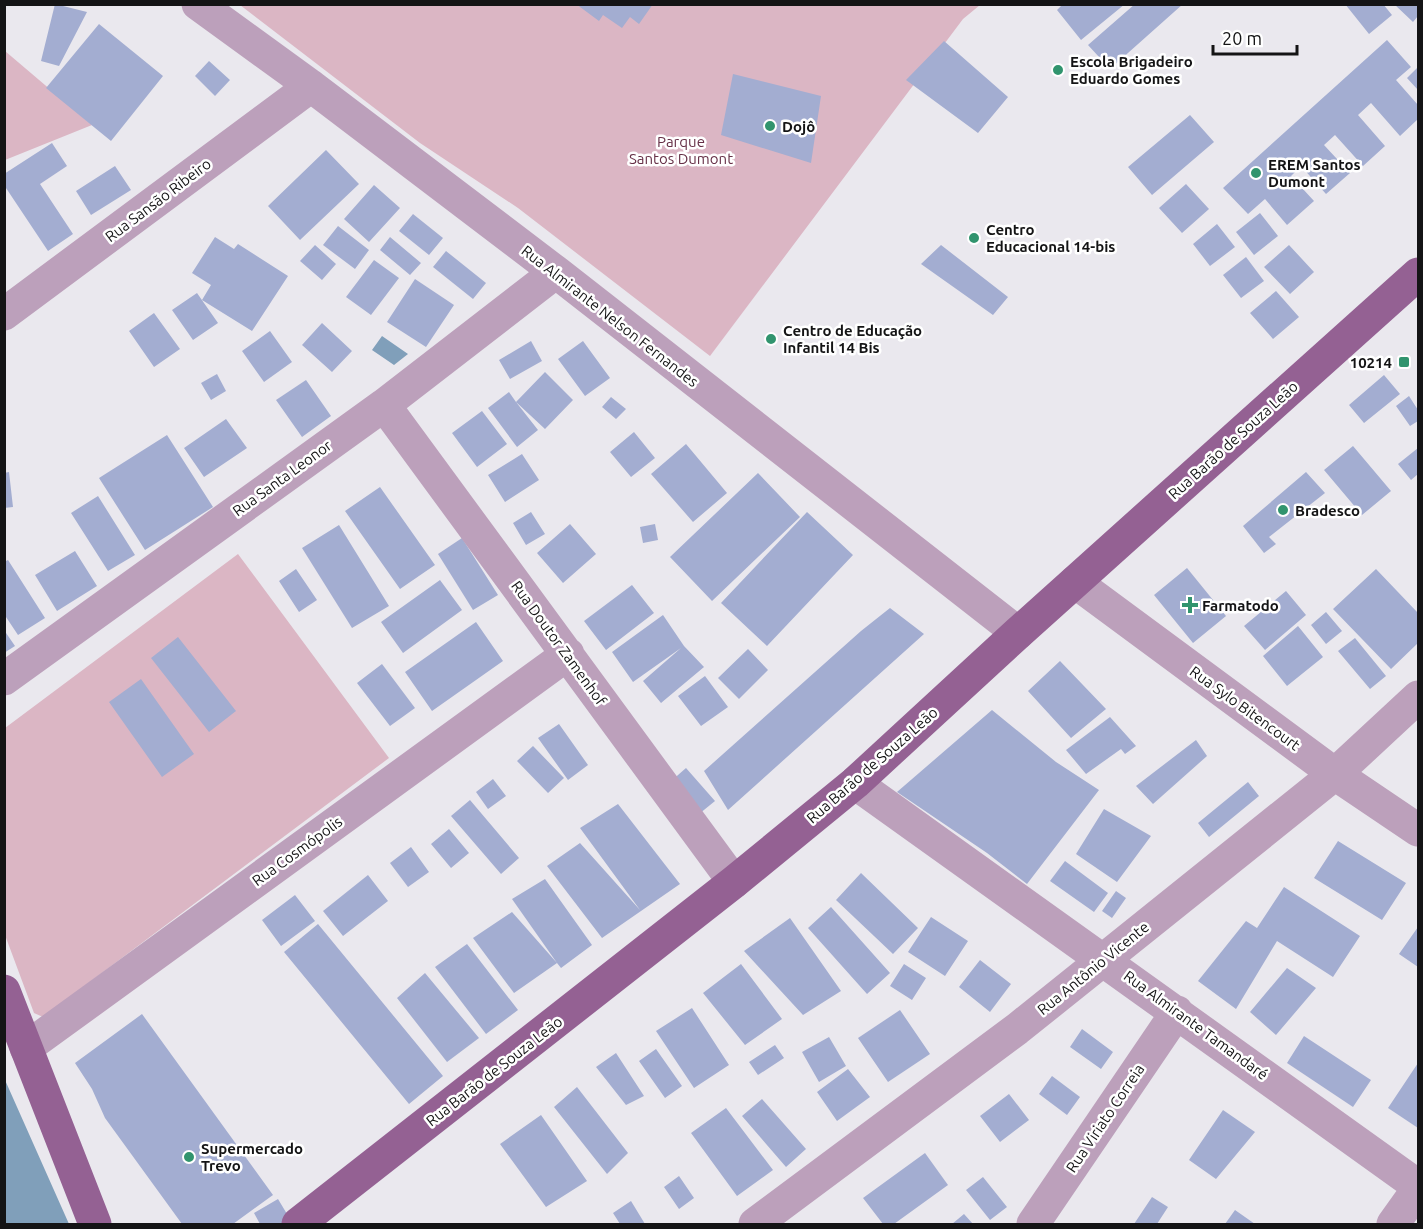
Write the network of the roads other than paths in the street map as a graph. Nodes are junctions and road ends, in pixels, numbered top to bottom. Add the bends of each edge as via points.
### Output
1 (198, 4) edge
2 (311, 87) junction
3 (556, 272) junction
4 (1419, 274) edge
5 (4, 314) edge
6 (384, 405) junction
7 (1075, 582) junction
8 (1018, 633) junction
9 (568, 654) junction
10 (4, 679) edge
11 (1419, 697) edge
12 (1335, 774) junction
13 (855, 783) junction
14 (1419, 830) edge
15 (734, 882) junction
16 (1104, 959) junction
17 (4, 991) edge
18 (1177, 1012) junction
19 (26, 1048) junction
20 (1419, 1187) edge
21 (95, 1224) edge
22 (298, 1224) edge
23 (755, 1224) edge
24 (1033, 1224) edge
25 (1393, 1224) edge

1 - 2 street, Rua Almirante Nelson Fernandes
2 - 3 street, Rua Almirante Nelson Fernandes
2 - 5 street, Rua Sansão Ribeiro
3 - 6 street, Rua Santa Leonor
3 - 8 street, Rua Almirante Nelson Fernandes
4 - 7 main road, Rua Barão de Souza Leão
6 - 9 street, Rua Doutor Zamenhof
6 - 10 street, Rua Santa Leonor
7 - 8 main road, Rua Barão de Souza Leão
7 - 12 street, Rua Sylo Bitencourt
8 - 13 main road, Rua Barão de Souza Leão
9 - 15 street, Rua Doutor Zamenhof
9 - 19 street, Rua Cosmópolis
11 - 12 street, Rua Antônio Vicente
12 - 14 street, Rua Sylo Bitencourt
12 - 16 street, Rua Antônio Vicente
13 - 15 main road, Rua Barão de Souza Leão
13 - 16 street, Rua Almirante Tamandaré
15 - 22 main road, Rua Barão de Souza Leão
16 - 18 street, Rua Almirante Tamandaré
16 - 23 street, Rua Antônio Vicente via 1017,1029
17 - 19 main road
18 - 20 street, Rua Almirante Tamandaré
18 - 24 street, Rua Viriato Correia
19 - 21 main road
20 - 25 street

